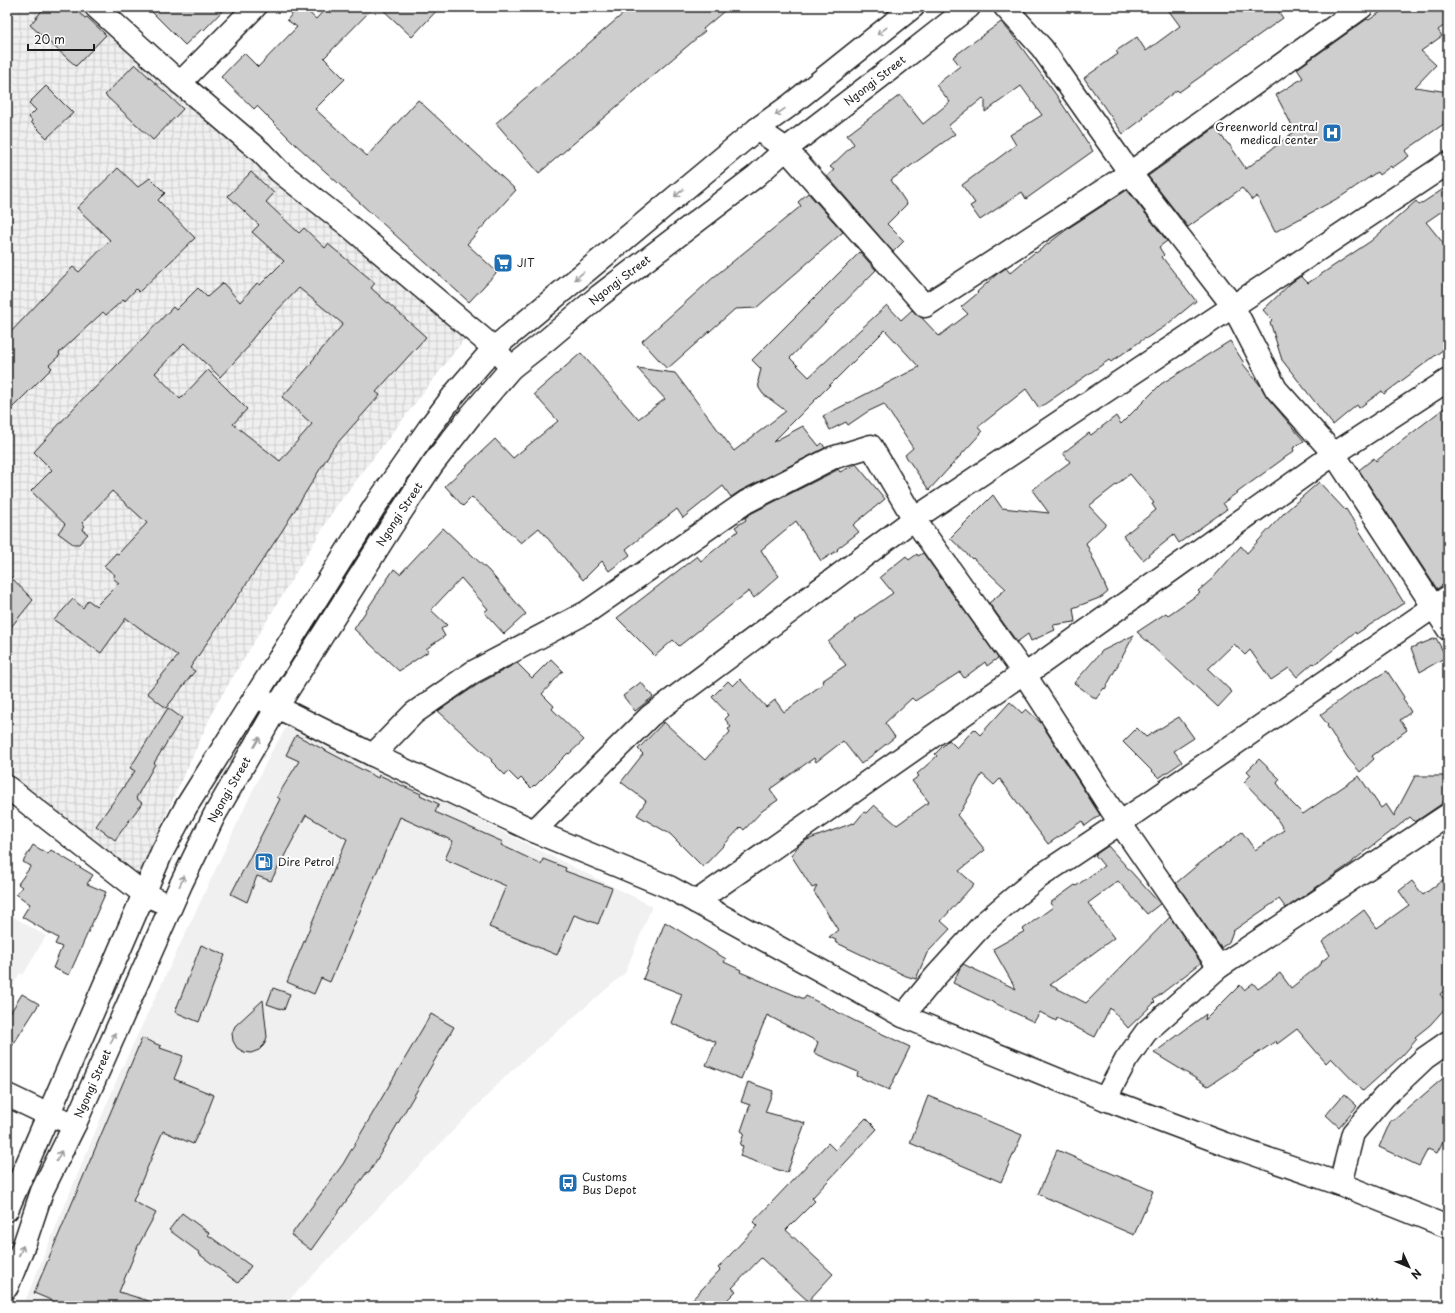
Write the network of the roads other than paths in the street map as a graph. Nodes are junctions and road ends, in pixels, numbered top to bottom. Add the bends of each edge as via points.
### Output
1 (96, 7) edge
2 (255, 7) edge
3 (913, 7) edge
4 (969, 7) edge
5 (1005, 7) edge
6 (1362, 7) edge
7 (180, 83) junction
8 (757, 129) junction
9 (786, 149) junction
10 (1448, 163) edge
11 (1130, 173) junction
12 (1233, 306) junction
13 (494, 348) junction
14 (511, 368) junction
15 (1448, 380) edge
16 (1334, 454) junction
17 (914, 519) junction
18 (1441, 602) edge
19 (1448, 629) edge
20 (1025, 674) junction
21 (255, 696) junction
22 (277, 707) junction
23 (373, 755) junction
24 (7, 787) edge
25 (1448, 815) edge
26 (1120, 823) junction
27 (534, 831) junction
28 (144, 894) junction
29 (696, 902) junction
30 (171, 906) junction
31 (1219, 967) junction
32 (903, 1016) junction
33 (1448, 1042) edge
34 (7, 1095) edge
35 (1105, 1099) junction
36 (49, 1115) junction
37 (75, 1124) junction
38 (1340, 1184) junction
39 (7, 1210) edge
40 (1448, 1227) edge
41 (7, 1287) edge

1 - 7 street
2 - 7 street
3 -> 8 street
4 - 9 street, Ngongi Street
5 - 11 street via 1042,48
6 - 11 street
7 - 13 street via 261,152 279,171 349,226
8 - 9 street
8 -> 13 street
9 - 11 street via 925,306
9 - 14 street, Ngongi Street via 756,176 599,296
10 - 12 street
11 - 12 street
12 - 16 street via 1276,389
12 - 17 street
13 - 14 street
13 - 21 street via 456,392 375,506
14 - 22 street, Ngongi Street via 432,465
15 - 16 street
16 - 18 street
16 - 20 street
17 - 20 street
17 - 23 street via 871,446 832,458 746,502 587,612 473,672 414,713
17 - 27 street via 650,716
18 - 19 street
18 - 26 street
20 - 26 street
20 - 29 street
21 - 22 street
21 - 28 street via 186,807 162,852
22 - 23 street
30 -> 22 street, Ngongi Street via 214,816
23 - 27 street
24 - 28 street
25 - 31 street
26 - 31 street
26 - 32 street via 1036,879 985,922
27 - 29 street via 669,887
28 - 30 street
28 - 36 street
29 - 32 street
37 -> 30 street, Ngongi Street
31 - 35 street via 1146,1032 1126,1060
32 - 35 street
33 - 38 street via 1425,1058 1384,1097 1353,1133
34 - 36 street
35 - 38 street
36 - 37 street
36 - 39 street
41 -> 37 street, Ngongi Street via 42,1191
38 - 40 street

